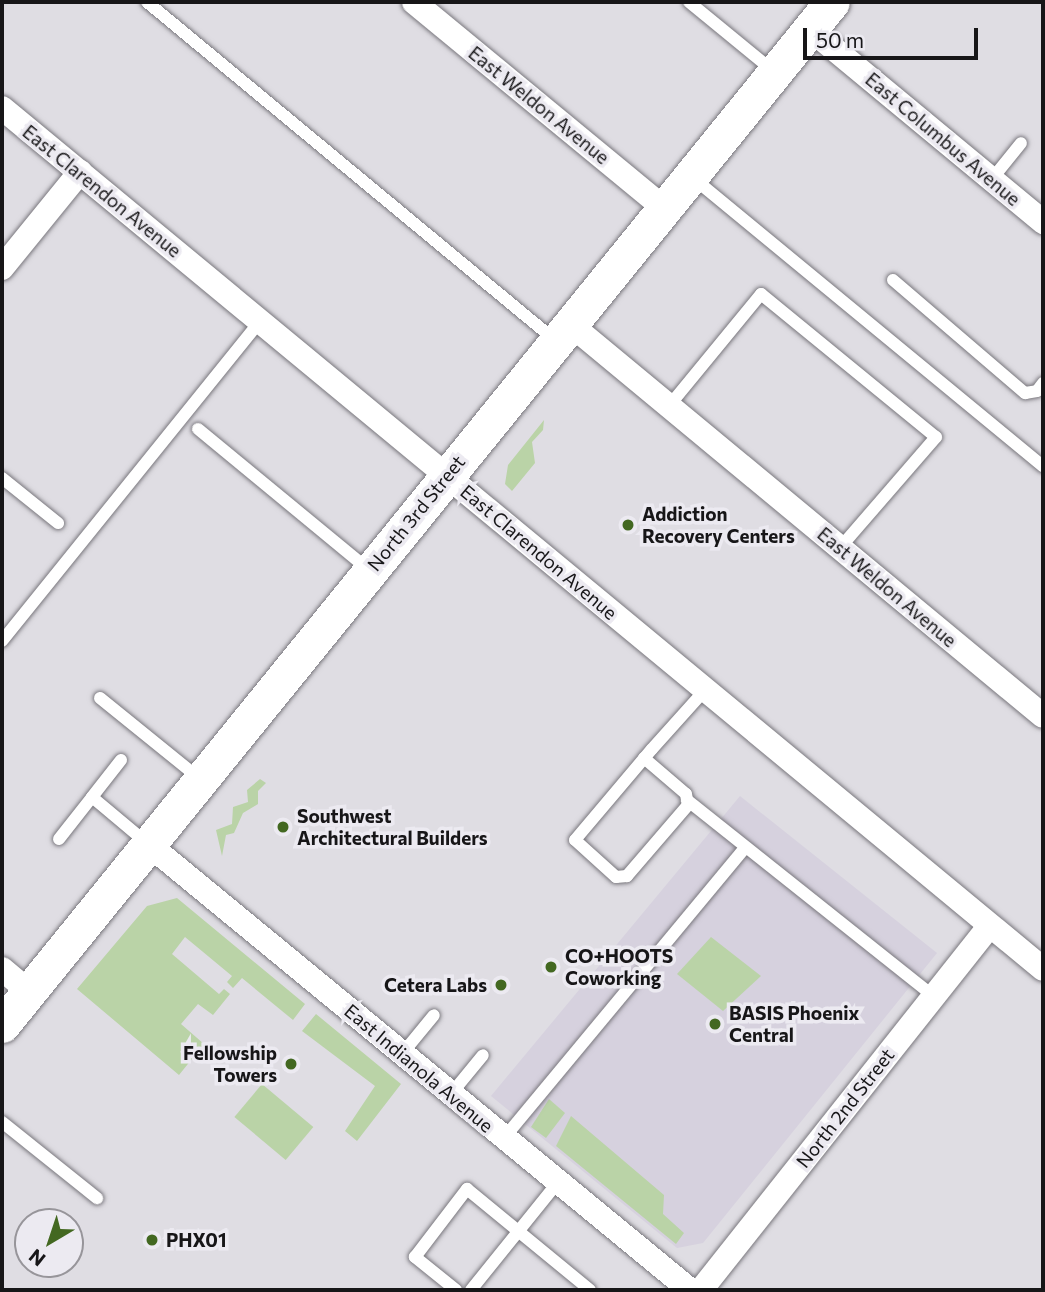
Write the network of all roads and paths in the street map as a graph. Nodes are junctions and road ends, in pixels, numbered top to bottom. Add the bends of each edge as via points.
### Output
1 (147, 2) edge
2 (414, 2) edge
3 (689, 2) edge
4 (832, 2) edge
5 (810, 29) junction
6 (775, 72) junction
7 (2, 108) edge
8 (1021, 143) dead end
9 (80, 172) junction
10 (690, 176) junction
11 (992, 179) junction
12 (664, 208) junction
13 (1043, 222) edge
14 (2, 268) edge
15 (892, 280) dead end
16 (260, 321) junction
17 (563, 332) junction
18 (1043, 383) edge
19 (669, 406) junction
20 (198, 429) dead end
21 (1043, 466) edge
22 (446, 475) junction
23 (2, 478) edge
24 (58, 523) dead end
25 (840, 548) junction
26 (369, 570) junction
27 (2, 640) edge
28 (705, 690) junction
29 (100, 698) dead end
30 (1043, 716) edge
31 (644, 758) junction
32 (121, 760) dead end
33 (201, 779) junction
34 (92, 797) junction
35 (687, 800) junction
36 (59, 839) dead end
37 (148, 844) junction
38 (746, 847) junction
39 (989, 926) junction
40 (2, 969) edge
41 (1043, 969) edge
42 (29, 992) junction
43 (933, 996) junction
44 (434, 1015) dead end
45 (2, 1026) edge
46 (402, 1054) junction
47 (482, 1055) dead end
48 (451, 1094) junction
49 (2, 1122) edge
50 (504, 1138) junction
51 (558, 1182) junction
52 (96, 1199) dead end
53 (519, 1232) junction
54 (456, 1290) edge
55 (471, 1290) edge
56 (590, 1290) edge
57 (690, 1290) edge
58 (701, 1290) edge

1 - 17 lane
2 - 12 street, East Weldon Avenue
3 - 6 lane
4 - 5 street, North 3rd Street
5 - 6 street, North 3rd Street
5 - 11 street, East Columbus Avenue
6 - 10 street, North 3rd Street
7 - 9 street, East Clarendon Avenue
8 - 11 lane
9 - 14 street
9 - 16 street, East Clarendon Avenue
10 - 12 street, North 3rd Street
10 - 21 lane
11 - 13 street, East Columbus Avenue
12 - 17 street, North 3rd Street
15 - 18 lane via 1025,393 1037,391
16 - 22 street, East Clarendon Avenue
16 - 27 lane
17 - 19 street, East Weldon Avenue
17 - 22 street, North 3rd Street
19 - 25 street, East Weldon Avenue
19 - 25 lane via 761,294 936,437
20 - 26 lane
22 - 26 street, North 3rd Street
22 - 28 street, East Clarendon Avenue
23 - 24 lane
25 - 30 street, East Weldon Avenue
26 - 33 street, North 3rd Street
28 - 31 lane
28 - 39 street, East Clarendon Avenue
29 - 33 lane
31 - 35 lane
31 - 35 lane via 575,840 577,847 615,877 626,876 688,805
32 - 34 lane
33 - 37 street, North 3rd Street
34 - 36 lane
34 - 37 lane
35 - 38 lane
37 - 42 street, North 3rd Street
37 - 46 street, East Indianola Avenue
38 - 43 lane
38 - 50 lane
39 - 41 street, East Clarendon Avenue
39 - 43 street, North 2nd Street
40 - 42 street
42 - 45 street, North 3rd Street
43 - 58 street, North 2nd Street
44 - 46 lane
46 - 48 street, East Indianola Avenue
47 - 48 lane
48 - 50 street, East Indianola Avenue
49 - 52 lane
50 - 51 street, East Indianola Avenue
51 - 53 lane
51 - 57 street, East Indianola Avenue
53 - 54 lane via 467,1189 415,1258
53 - 55 lane
53 - 56 lane

